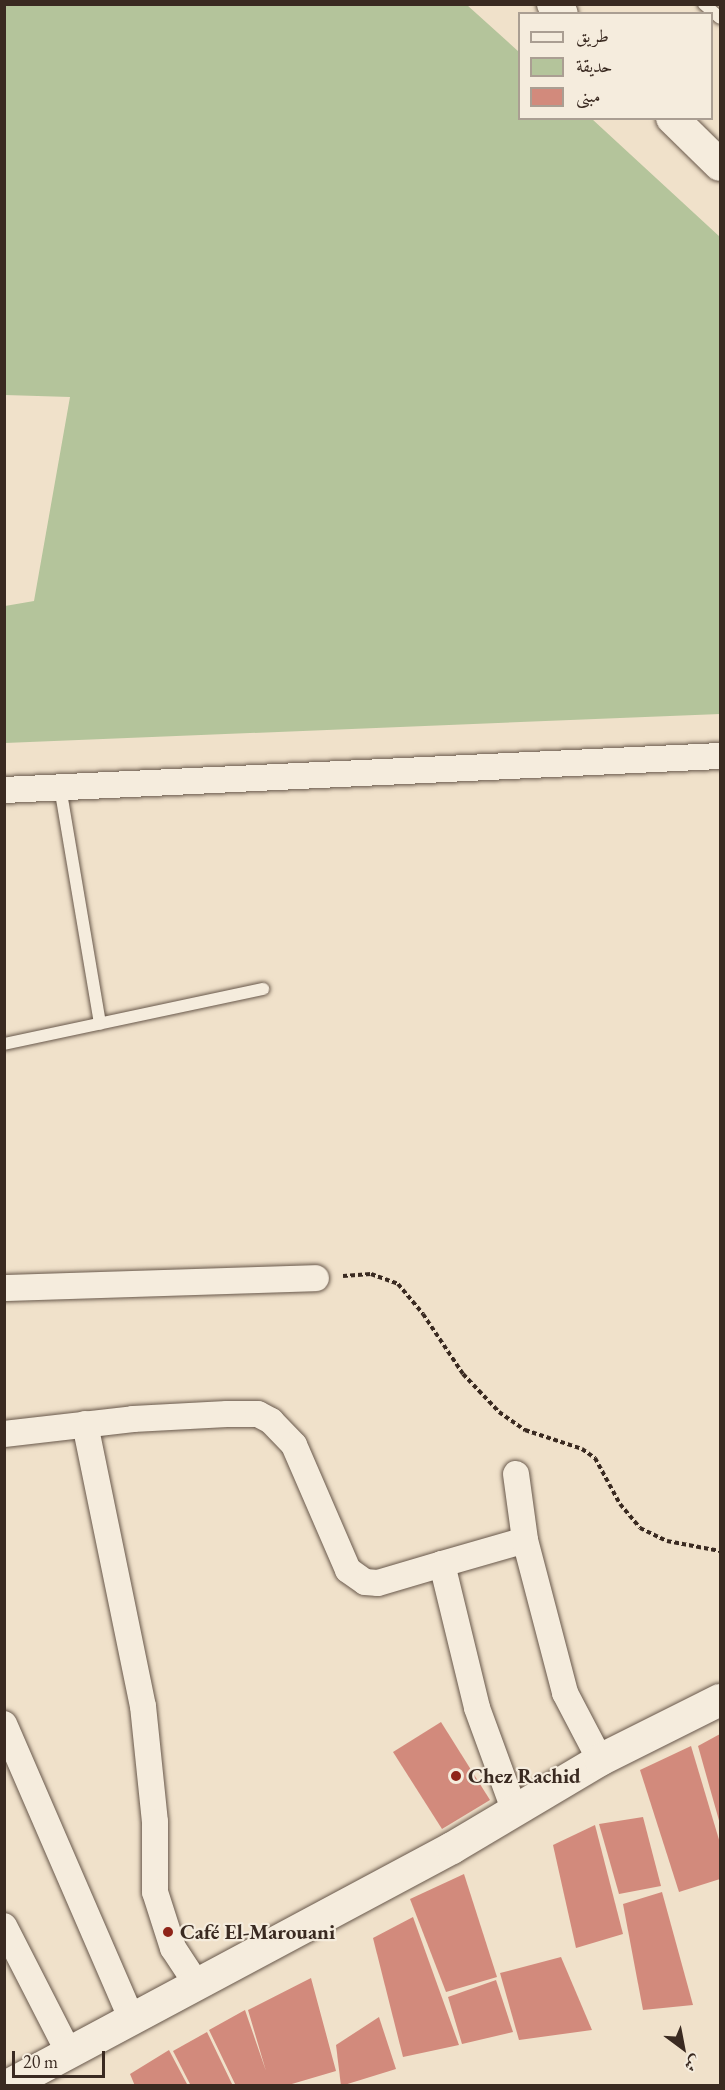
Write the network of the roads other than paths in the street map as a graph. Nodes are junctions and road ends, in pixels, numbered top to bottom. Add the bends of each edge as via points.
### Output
1 (704, 4) edge
2 (720, 18) edge
3 (674, 120) edge
4 (720, 165) edge
5 (720, 756) edge
6 (60, 787) junction
7 (4, 790) edge
8 (263, 989) dead end
9 (100, 1024) junction
10 (4, 1044) edge
11 (316, 1278) road end
12 (4, 1288) edge
13 (85, 1424) junction
14 (4, 1434) edge
15 (516, 1474) dead end
16 (525, 1540) junction
17 (442, 1564) junction
18 (720, 1700) edge
19 (4, 1724) edge
20 (600, 1760) junction
21 (514, 1809) junction
22 (4, 1926) edge
23 (196, 1983) junction
24 (131, 2017) junction
25 (68, 2051) junction
26 (7, 2085) edge

1 - 2 lane
3 - 4 street
5 - 6 street
6 - 7 street
6 - 9 lane
8 - 9 lane
9 - 10 lane
11 - 12 street
13 - 14 street
13 - 17 street via 258,1414 271,1421 294,1445 348,1570 365,1582 378,1583
13 - 23 street via 143,1706 153,1789 155,1892 173,1948
15 - 16 street
16 - 17 street
16 - 20 street via 565,1693
17 - 21 street via 477,1708
18 - 20 street
19 - 24 street
20 - 21 street
21 - 23 street via 452,1848
22 - 25 street
23 - 24 street
24 - 25 street
25 - 26 street

